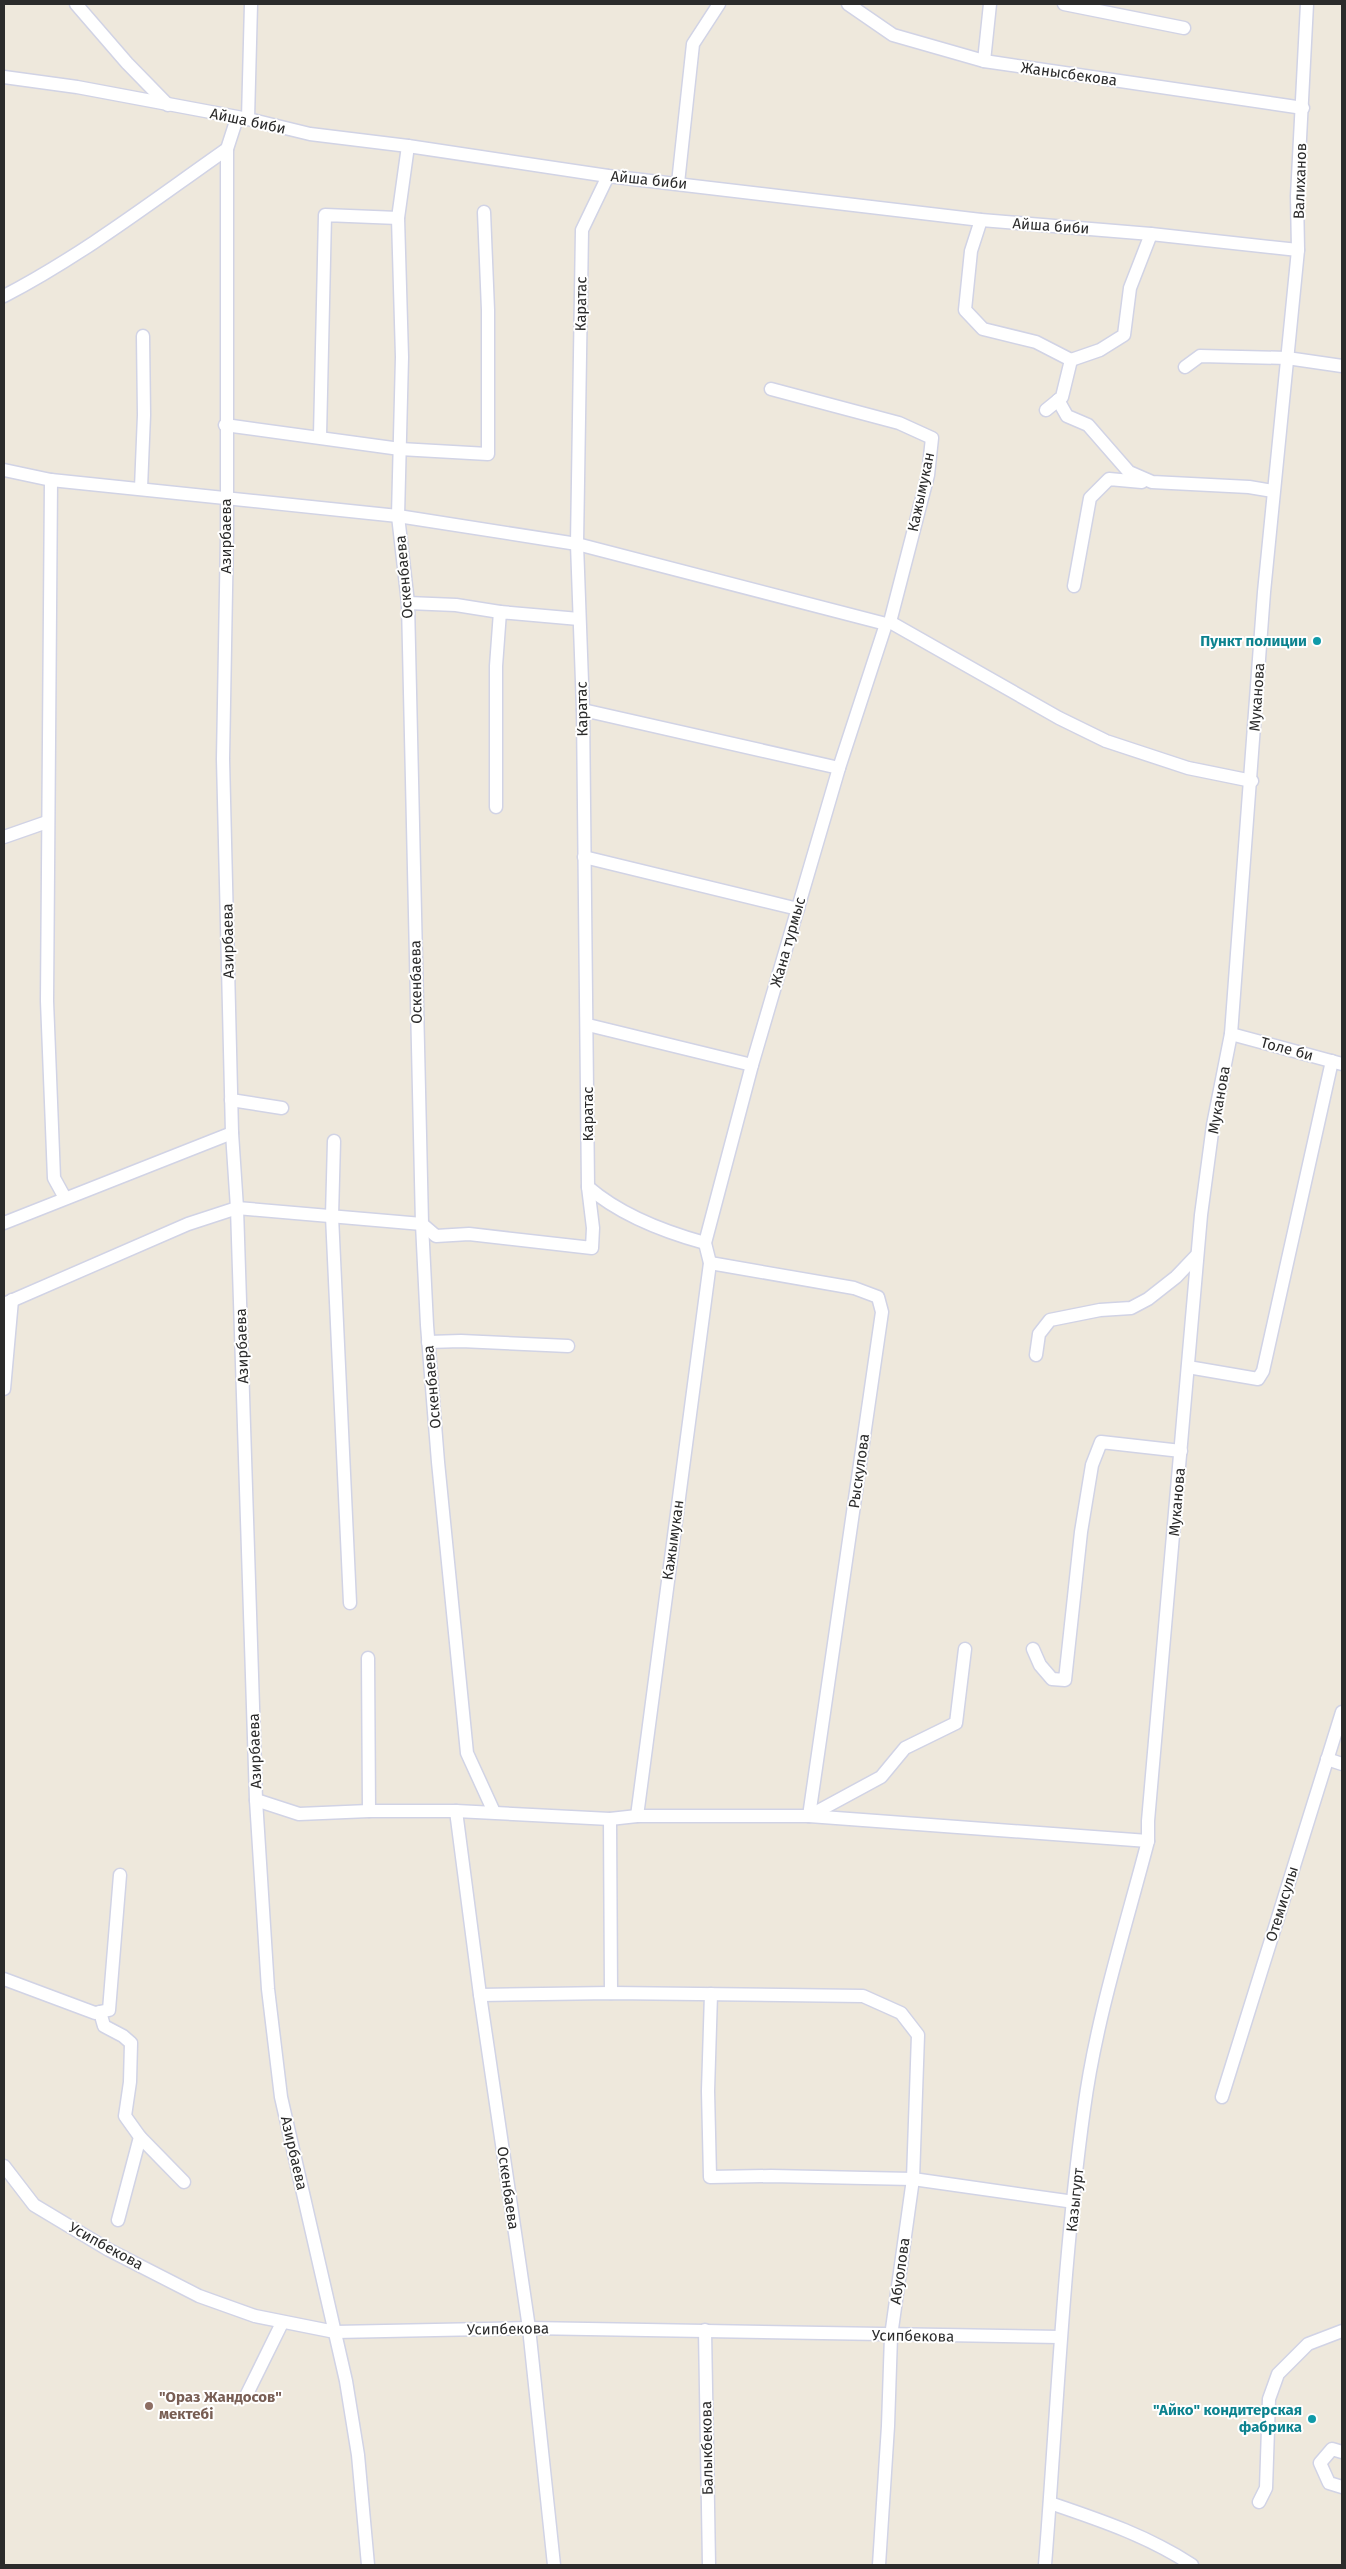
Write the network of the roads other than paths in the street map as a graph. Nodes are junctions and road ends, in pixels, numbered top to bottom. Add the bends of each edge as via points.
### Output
1 (76, 4) edge
2 (251, 4) edge
3 (719, 4) edge
4 (848, 4) edge
5 (990, 4) edge
6 (1064, 4) edge
7 (1307, 4) edge
8 (1184, 28) dead end
9 (984, 61) junction
10 (4, 77) edge
11 (168, 105) junction
12 (1303, 108) junction
13 (242, 119) junction
14 (408, 146) junction
15 (227, 149) junction
16 (608, 176) junction
17 (678, 183) junction
18 (484, 212) dead end
19 (398, 218) junction
20 (981, 220) junction
21 (1151, 234) junction
22 (1298, 250) junction
23 (4, 296) edge
24 (142, 336) dead end
25 (1287, 358) junction
26 (1071, 360) junction
27 (1342, 366) edge
28 (1185, 367) dead end
29 (771, 389) dead end
30 (1058, 400) junction
31 (1046, 410) dead end
32 (225, 425) junction
33 (320, 436) junction
34 (400, 449) junction
35 (4, 470) edge
36 (51, 480) junction
37 (1152, 482) junction
38 (141, 488) junction
39 (1273, 491) junction
40 (226, 496) junction
41 (398, 516) junction
42 (576, 544) junction
43 (1074, 586) dead end
44 (408, 603) junction
45 (500, 612) junction
46 (579, 619) junction
47 (888, 623) junction
48 (583, 710) junction
49 (839, 768) junction
50 (1252, 781) junction
51 (496, 807) dead end
52 (47, 822) junction
53 (4, 837) edge
54 (584, 857) junction
55 (798, 909) junction
56 (588, 1025) junction
57 (1231, 1034) junction
58 (1337, 1062) edge
59 (752, 1065) junction
60 (231, 1100) junction
61 (282, 1108) dead end
62 (232, 1134) junction
63 (334, 1141) dead end
64 (588, 1187) junction
65 (65, 1198) junction
66 (237, 1208) junction
67 (332, 1216) junction
68 (4, 1223) edge
69 (422, 1224) junction
70 (705, 1243) junction
71 (1197, 1255) junction
72 (710, 1263) junction
73 (8, 1302) edge
74 (428, 1342) junction
75 (568, 1346) dead end
76 (1036, 1355) dead end
77 (1188, 1367) junction
78 (4, 1389) edge
79 (1182, 1451) junction
80 (350, 1603) dead end
81 (965, 1649) dead end
82 (1033, 1649) dead end
83 (368, 1658) dead end
84 (1342, 1712) edge
85 (1327, 1759) junction
86 (1342, 1764) edge
87 (256, 1800) junction
88 (369, 1811) junction
89 (456, 1811) junction
90 (494, 1812) junction
91 (637, 1816) junction
92 (809, 1816) junction
93 (610, 1819) junction
94 (1148, 1841) junction
95 (120, 1875) dead end
96 (4, 1979) edge
97 (611, 1993) junction
98 (711, 1994) junction
99 (480, 1995) junction
100 (100, 2012) junction
101 (1222, 2097) dead end
102 (140, 2137) junction
103 (4, 2166) edge
104 (912, 2179) junction
105 (184, 2182) dead end
106 (1074, 2202) junction
107 (118, 2220) dead end
108 (282, 2323) junction
109 (529, 2328) junction
110 (705, 2330) junction
111 (1342, 2331) edge
112 (335, 2332) junction
113 (891, 2336) junction
114 (1060, 2337) junction
115 (247, 2394) dead end
116 (1342, 2452) edge
117 (1342, 2487) edge
118 (1259, 2502) dead end
119 (1050, 2503) junction
120 (1177, 2561) edge
121 (368, 2565) edge
122 (554, 2565) edge
123 (709, 2565) edge
124 (879, 2565) edge
125 (1045, 2565) edge
126 (1192, 2565) edge

1 - 11 street
2 - 13 street, Азирбаева
3 - 17 street via 693,44
4 - 9 street, Жанысбекова via 893,35
5 - 9 street
6 - 8 street
7 - 12 street, Валиханов
9 - 12 street, Жанысбекова
10 - 11 street, Айша биби
11 - 13 street, Айша биби
12 - 22 street, Валиханов
13 - 14 street, Айша биби via 310,134
13 - 15 street, Азирбаева
14 - 16 street, Айша биби
14 - 19 street, Оскенбаева
15 - 23 street via 94,242
15 - 32 street, Азирбаева
16 - 17 street, Айша биби
16 - 42 street, Каратас via 582,230
17 - 20 street, Айша биби
18 - 34 street via 488,454
19 - 33 street via 325,215
19 - 34 street, Оскенбаева via 402,357
20 - 21 street, Айша биби
20 - 26 street via 970,251 965,310 983,328 1036,342
21 - 22 street, Айша биби
21 - 26 street via 1130,288 1124,335 1100,350
22 - 25 street, Валиханов
24 - 38 street via 144,415
25 - 27 street
25 - 28 street via 1200,356
25 - 39 street, Муканова
26 - 30 street via 1062,397
29 - 47 street, Кажымукан via 900,423 932,438 924,491
30 - 31 street
30 - 37 street via 1067,416 1088,425 1129,472
32 - 33 street
32 - 40 street, Азирбаева
33 - 34 street
34 - 41 street, Оскенбаева
35 - 36 street
36 - 38 street
36 - 52 street
37 - 39 street via 1249,486
37 - 43 street via 1109,479 1090,498
38 - 40 street
39 - 50 street, Муканова
40 - 41 street
40 - 60 street, Азирбаева via 223,758
41 - 42 street
41 - 44 street, Оскенбаева
42 - 46 street, Каратас
42 - 47 street
44 - 45 street via 456,604
44 - 69 street, Оскенбаева
45 - 46 street
45 - 51 street via 496,666
46 - 48 street, Каратас
47 - 49 street, Жана турмыс
47 - 50 street via 1058,718 1106,741 1188,768
48 - 49 street
48 - 54 street, Каратас
49 - 55 street, Жана турмыс
50 - 57 street, Муканова
52 - 53 street
52 - 65 street via 47,1001 54,1178
54 - 55 street
54 - 56 street, Каратас
55 - 59 street, Жана турмыс
56 - 59 street
56 - 64 street, Каратас
57 - 58 street, Толе би
57 - 71 street, Муканова via 1213,1124
58 - 77 street via 1263,1371 1258,1379
59 - 70 street, Жана турмыс
60 - 61 street
60 - 62 street, Азирбаева
62 - 65 street
62 - 66 street, Азирбаева
63 - 67 street
64 - 69 street, Каратас via 592,1248 469,1234 436,1236
64 - 70 street via 606,1202 668,1233
65 - 68 street
66 - 67 street
66 - 73 street via 188,1224
66 - 87 street, Азирбаева
67 - 69 street
67 - 80 street
69 - 74 street, Оскенбаева
70 - 72 street, Жана турмыс
71 - 76 street via 1148,1300 1132,1308 1091,1311 1050,1320 1039,1334
71 - 77 street, Муканова
72 - 91 street, Кажымукан
72 - 92 street, Рыскулова via 854,1288 878,1297 882,1312
73 - 78 street
74 - 75 street
74 - 90 street, Оскенбаева via 467,1753
77 - 79 street, Муканова
79 - 82 street via 1101,1442 1092,1465 1081,1532 1065,1680 1052,1679 1040,1665
79 - 94 street, Муканова
81 - 92 street via 956,1723 905,1748 881,1777
83 - 88 street
84 - 85 street, Отемисулы
85 - 86 street
85 - 101 street, Отемисулы
87 - 88 street via 299,1814
87 - 112 street, Азирбаева via 268,1989 281,2097
88 - 89 street
89 - 90 street
89 - 99 street, Оскенбаева
90 - 93 street
91 - 92 street
91 - 93 street
92 - 94 street
93 - 97 street
94 - 106 street, Казыгурт via 1095,2045
95 - 100 street via 109,2010
96 - 100 street via 95,2013
97 - 98 street
97 - 99 street
98 - 104 street, Абуолова via 862,1996 901,2013 918,2035
98 - 104 street via 710,2177
99 - 109 street, Оскенбаева
100 - 102 street via 104,2026 131,2043 125,2116
102 - 105 street
102 - 107 street
103 - 108 street, Усипбекова via 34,2205 109,2250 199,2296
104 - 106 street
104 - 113 street, Абуолова
106 - 114 street, Казыгурт
108 - 112 street, Усипбекова
108 - 115 street
109 - 110 street, Усипбекова
109 - 112 street, Усипбекова
109 - 122 street, Оскенбаева
110 - 113 street, Усипбекова
110 - 123 street, Балыкбекова
111 - 118 street via 1308,2344 1278,2374 1269,2399 1266,2488
112 - 121 street, Азирбаева via 358,2455
113 - 114 street, Усипбекова
113 - 124 street, Абуолова
114 - 119 street, Казыгурт
116 - 117 street via 1332,2449 1320,2463 1329,2484
119 - 120 street via 1118,2526 1162,2546
119 - 125 street, Казыгурт
120 - 126 street

